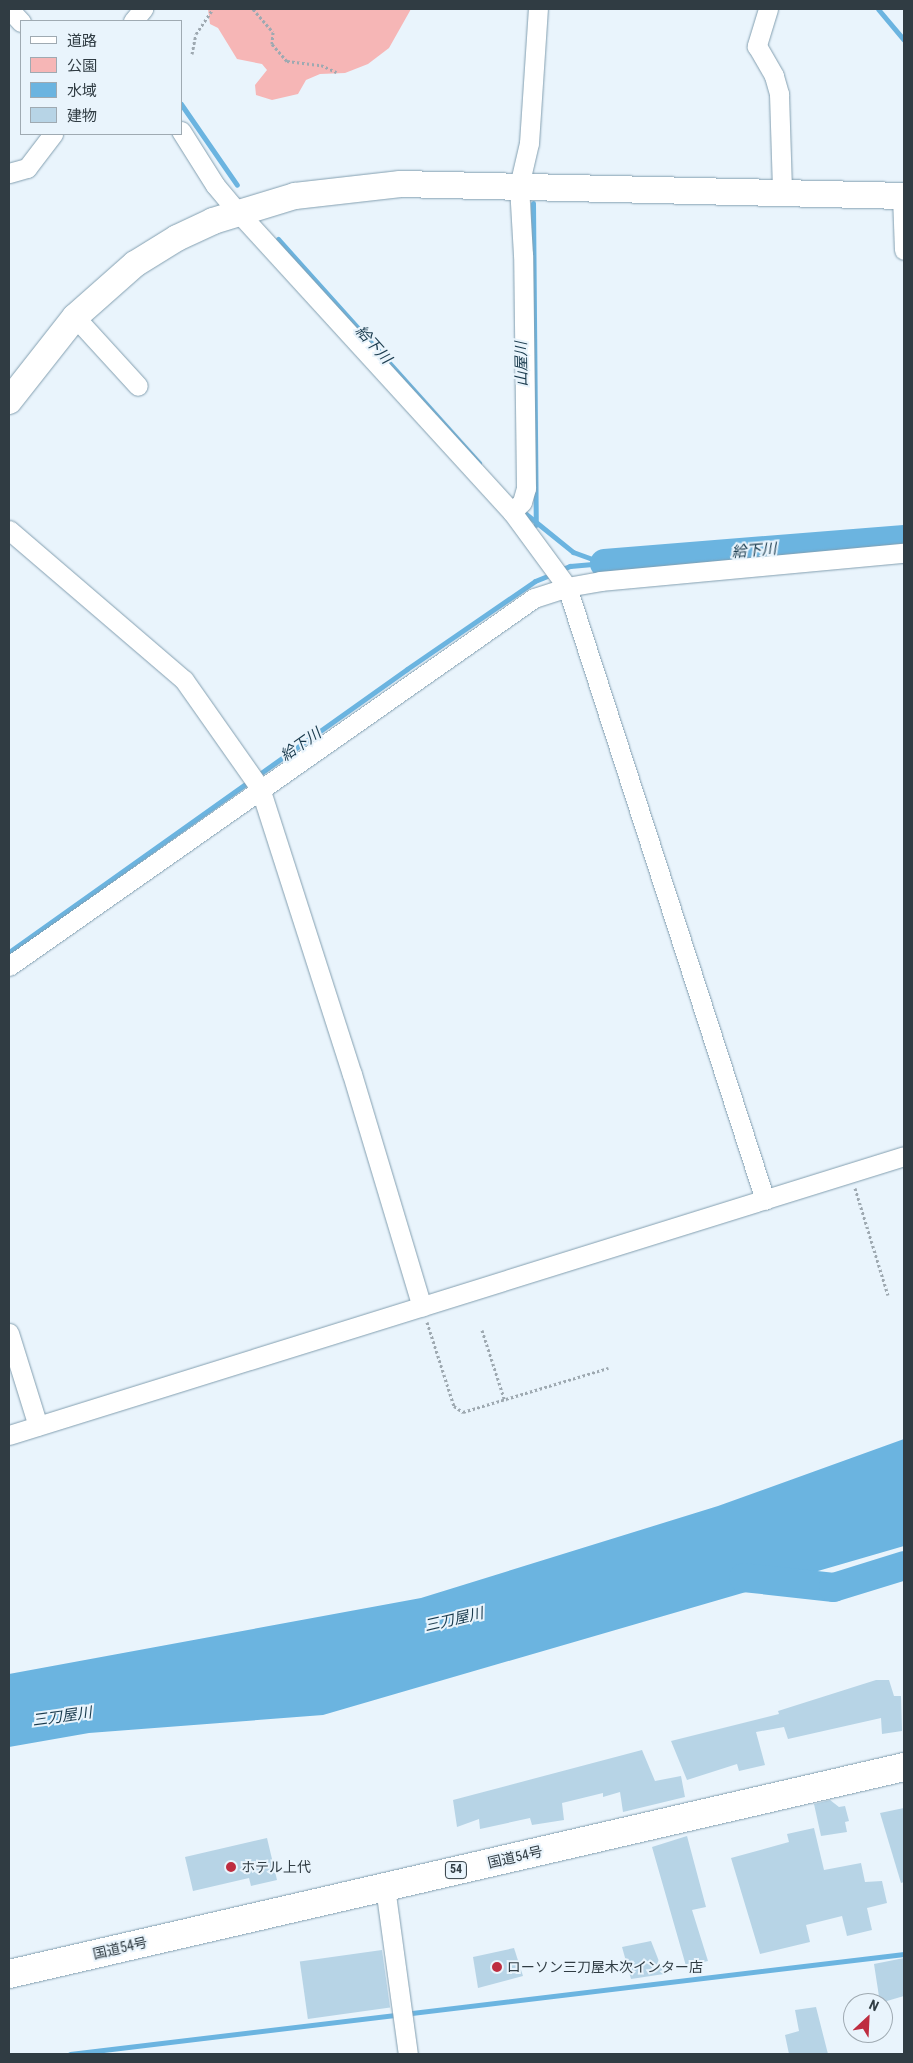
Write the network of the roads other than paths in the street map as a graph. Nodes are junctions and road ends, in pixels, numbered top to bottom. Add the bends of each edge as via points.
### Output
1 (538, 9) edge
2 (768, 9) edge
3 (9, 10) edge
4 (20, 21) edge
5 (182, 133) edge
6 (52, 135) edge
7 (9, 173) edge
8 (519, 186) junction
9 (782, 192) junction
10 (903, 196) edge
11 (238, 212) junction
12 (904, 250) edge
13 (75, 317) junction
14 (138, 386) dead end
15 (9, 401) edge
16 (517, 508) junction
17 (9, 530) edge
18 (904, 553) edge
19 (565, 584) junction
20 (255, 781) junction
21 (9, 966) edge
22 (904, 1156) edge
23 (765, 1200) junction
24 (422, 1307) junction
25 (9, 1333) edge
26 (38, 1426) junction
27 (9, 1435) edge
28 (904, 1767) edge
29 (384, 1887) junction
30 (9, 1974) edge
31 (408, 2054) edge

1 - 8 street via 529,143
2 - 9 street via 756,46 774,76 780,94
3 - 4 street
5 - 11 street via 215,185
6 - 7 street via 27,168
8 - 9 street
8 - 11 street via 400,184 351,187 295,196
8 - 16 street via 526,488
9 - 10 street
10 - 12 street
11 - 13 street via 156,250 113,282
11 - 16 street
13 - 14 street
13 - 15 street
16 - 19 street
17 - 20 street via 184,680
18 - 19 street
19 - 20 street via 534,598
19 - 23 street
20 - 21 street
20 - 24 street via 352,1074
22 - 23 street
23 - 24 street
24 - 26 street
25 - 26 street
26 - 27 street
28 - 29 highway, 国道54号 / 54
29 - 30 highway, 国道54号 / 54
29 - 31 street

